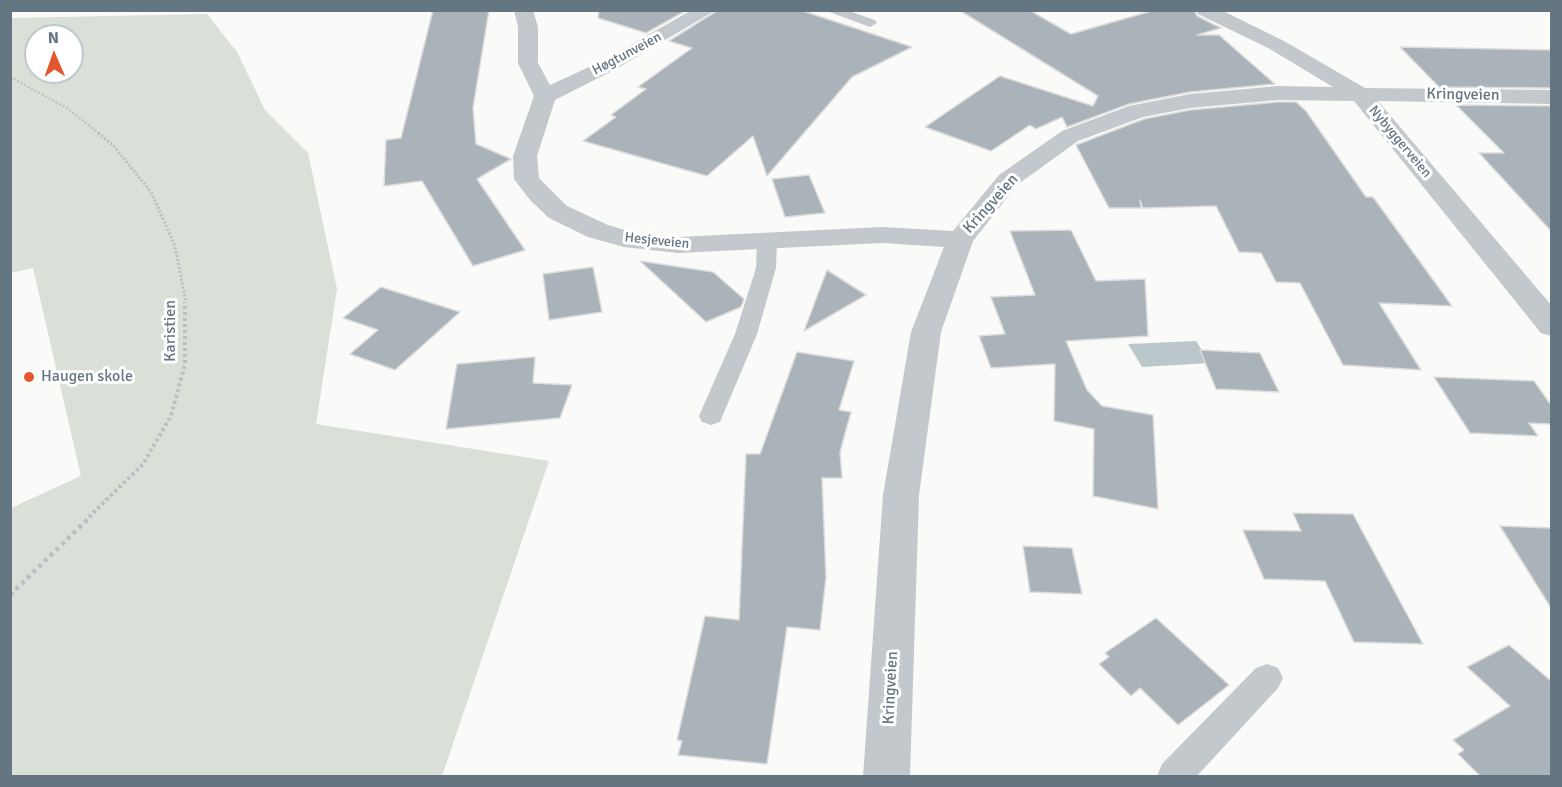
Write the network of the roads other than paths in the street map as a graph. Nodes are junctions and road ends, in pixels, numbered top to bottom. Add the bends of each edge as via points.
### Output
1 (523, 10) edge
2 (707, 10) edge
3 (831, 10) edge
4 (1205, 10) edge
5 (870, 23) dead end
6 (1360, 94) junction
7 (545, 96) junction
8 (1551, 97) edge
9 (960, 240) junction
10 (767, 242) junction
11 (1551, 326) edge
12 (711, 416) dead end
13 (1268, 678) dead end
14 (886, 777) edge
15 (1174, 777) edge

1 - 7 street via 528,27 528,63
2 - 7 street, Høgtunveien
3 - 5 lane
4 - 6 street, Nybyggerveien via 1277,45
6 - 8 street, Kringveien
6 - 9 street, Kringveien via 1278,93 1190,101 1137,111 1070,136 1008,180
6 - 11 street, Nybyggerveien
7 - 10 street, Hesjeveien via 525,156 527,179 558,212 598,231 634,241 702,245
9 - 10 street, Hesjeveien via 882,235
9 - 14 street, Kringveien via 926,332 901,495
10 - 12 lane via 766,268 746,334
13 - 15 lane

